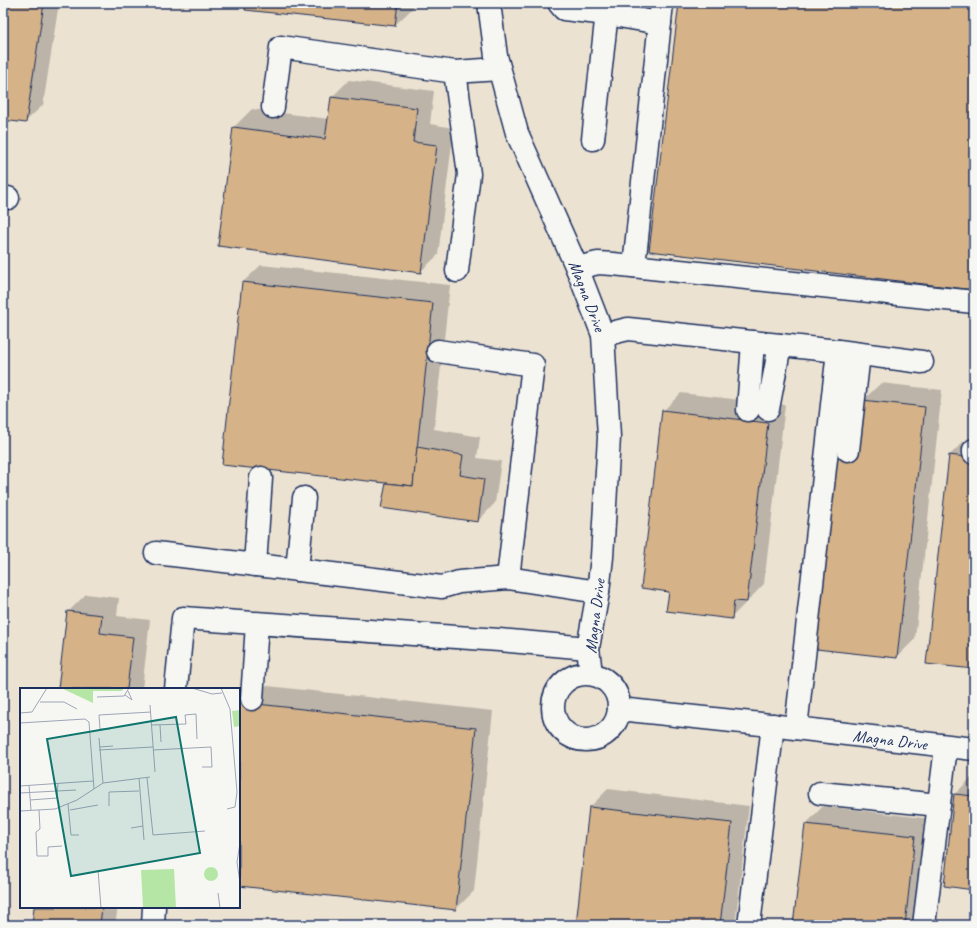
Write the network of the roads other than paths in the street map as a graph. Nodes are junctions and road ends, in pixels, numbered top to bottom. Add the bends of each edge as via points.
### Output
1 (489, 3) edge
2 (559, 3) edge
3 (608, 9) edge
4 (661, 13) edge
5 (499, 69) junction
6 (455, 72) junction
7 (273, 107) dead end
8 (593, 139) dead end
9 (634, 266) junction
10 (577, 268) junction
11 (457, 271) dead end
12 (974, 302) edge
13 (603, 335) junction
14 (753, 342) junction
15 (780, 345) junction
16 (438, 351) dead end
17 (848, 352) junction
18 (922, 362) dead end
19 (848, 450) dead end
20 (974, 450) edge
21 (974, 454) edge
22 (261, 478) dead end
23 (304, 498) dead end
24 (156, 553) dead end
25 (255, 565) junction
26 (297, 570) junction
27 (508, 578) junction
28 (598, 592) junction
29 (257, 624) junction
30 (588, 648) junction
31 (590, 674) junction
32 (176, 688) edge
33 (252, 699) dead end
34 (619, 708) junction
35 (773, 725) junction
36 (796, 728) junction
37 (946, 747) junction
38 (974, 749) edge
39 (820, 793) dead end
40 (939, 805) junction
41 (154, 908) edge
42 (153, 925) edge
43 (749, 925) edge
44 (924, 925) edge

1 - 5 street, Magna Drive
2 - 3 street via 564,10
3 - 4 street
3 - 8 street
4 - 9 street
5 - 6 street
5 - 10 street, Magna Drive via 517,133
6 - 7 street via 281,47
6 - 11 street via 469,174
9 - 10 street via 598,263
9 - 12 street
10 - 13 street, Magna Drive
13 - 14 street via 628,329
13 - 28 street, Magna Drive via 609,437
14 - 15 street
14 - 15 street via 758,410
15 - 17 street
16 - 27 street via 533,365
17 - 18 street
17 - 19 street
17 - 36 street
20 - 21 street
22 - 25 street
23 - 26 street
24 - 25 street
25 - 26 street
26 - 27 street via 442,587 459,582
27 - 28 street
28 - 30 street, Magna Drive
29 - 30 street
29 - 32 street via 183,618
29 - 33 street
30 - 31 street, Magna Drive
31 - 34 street, Magna Drive via 608,682 618,699
31 - 34 street, Magna Drive via 579,674 560,686 553,708 560,728 569,736 580,740 597,738 611,729 617,720
34 - 35 street, Magna Drive
35 - 36 street, Magna Drive
35 - 43 street
36 - 37 street, Magna Drive
37 - 38 street, Magna Drive
37 - 40 street, Magna Drive
39 - 40 street
40 - 44 street, Magna Drive
41 - 42 street

